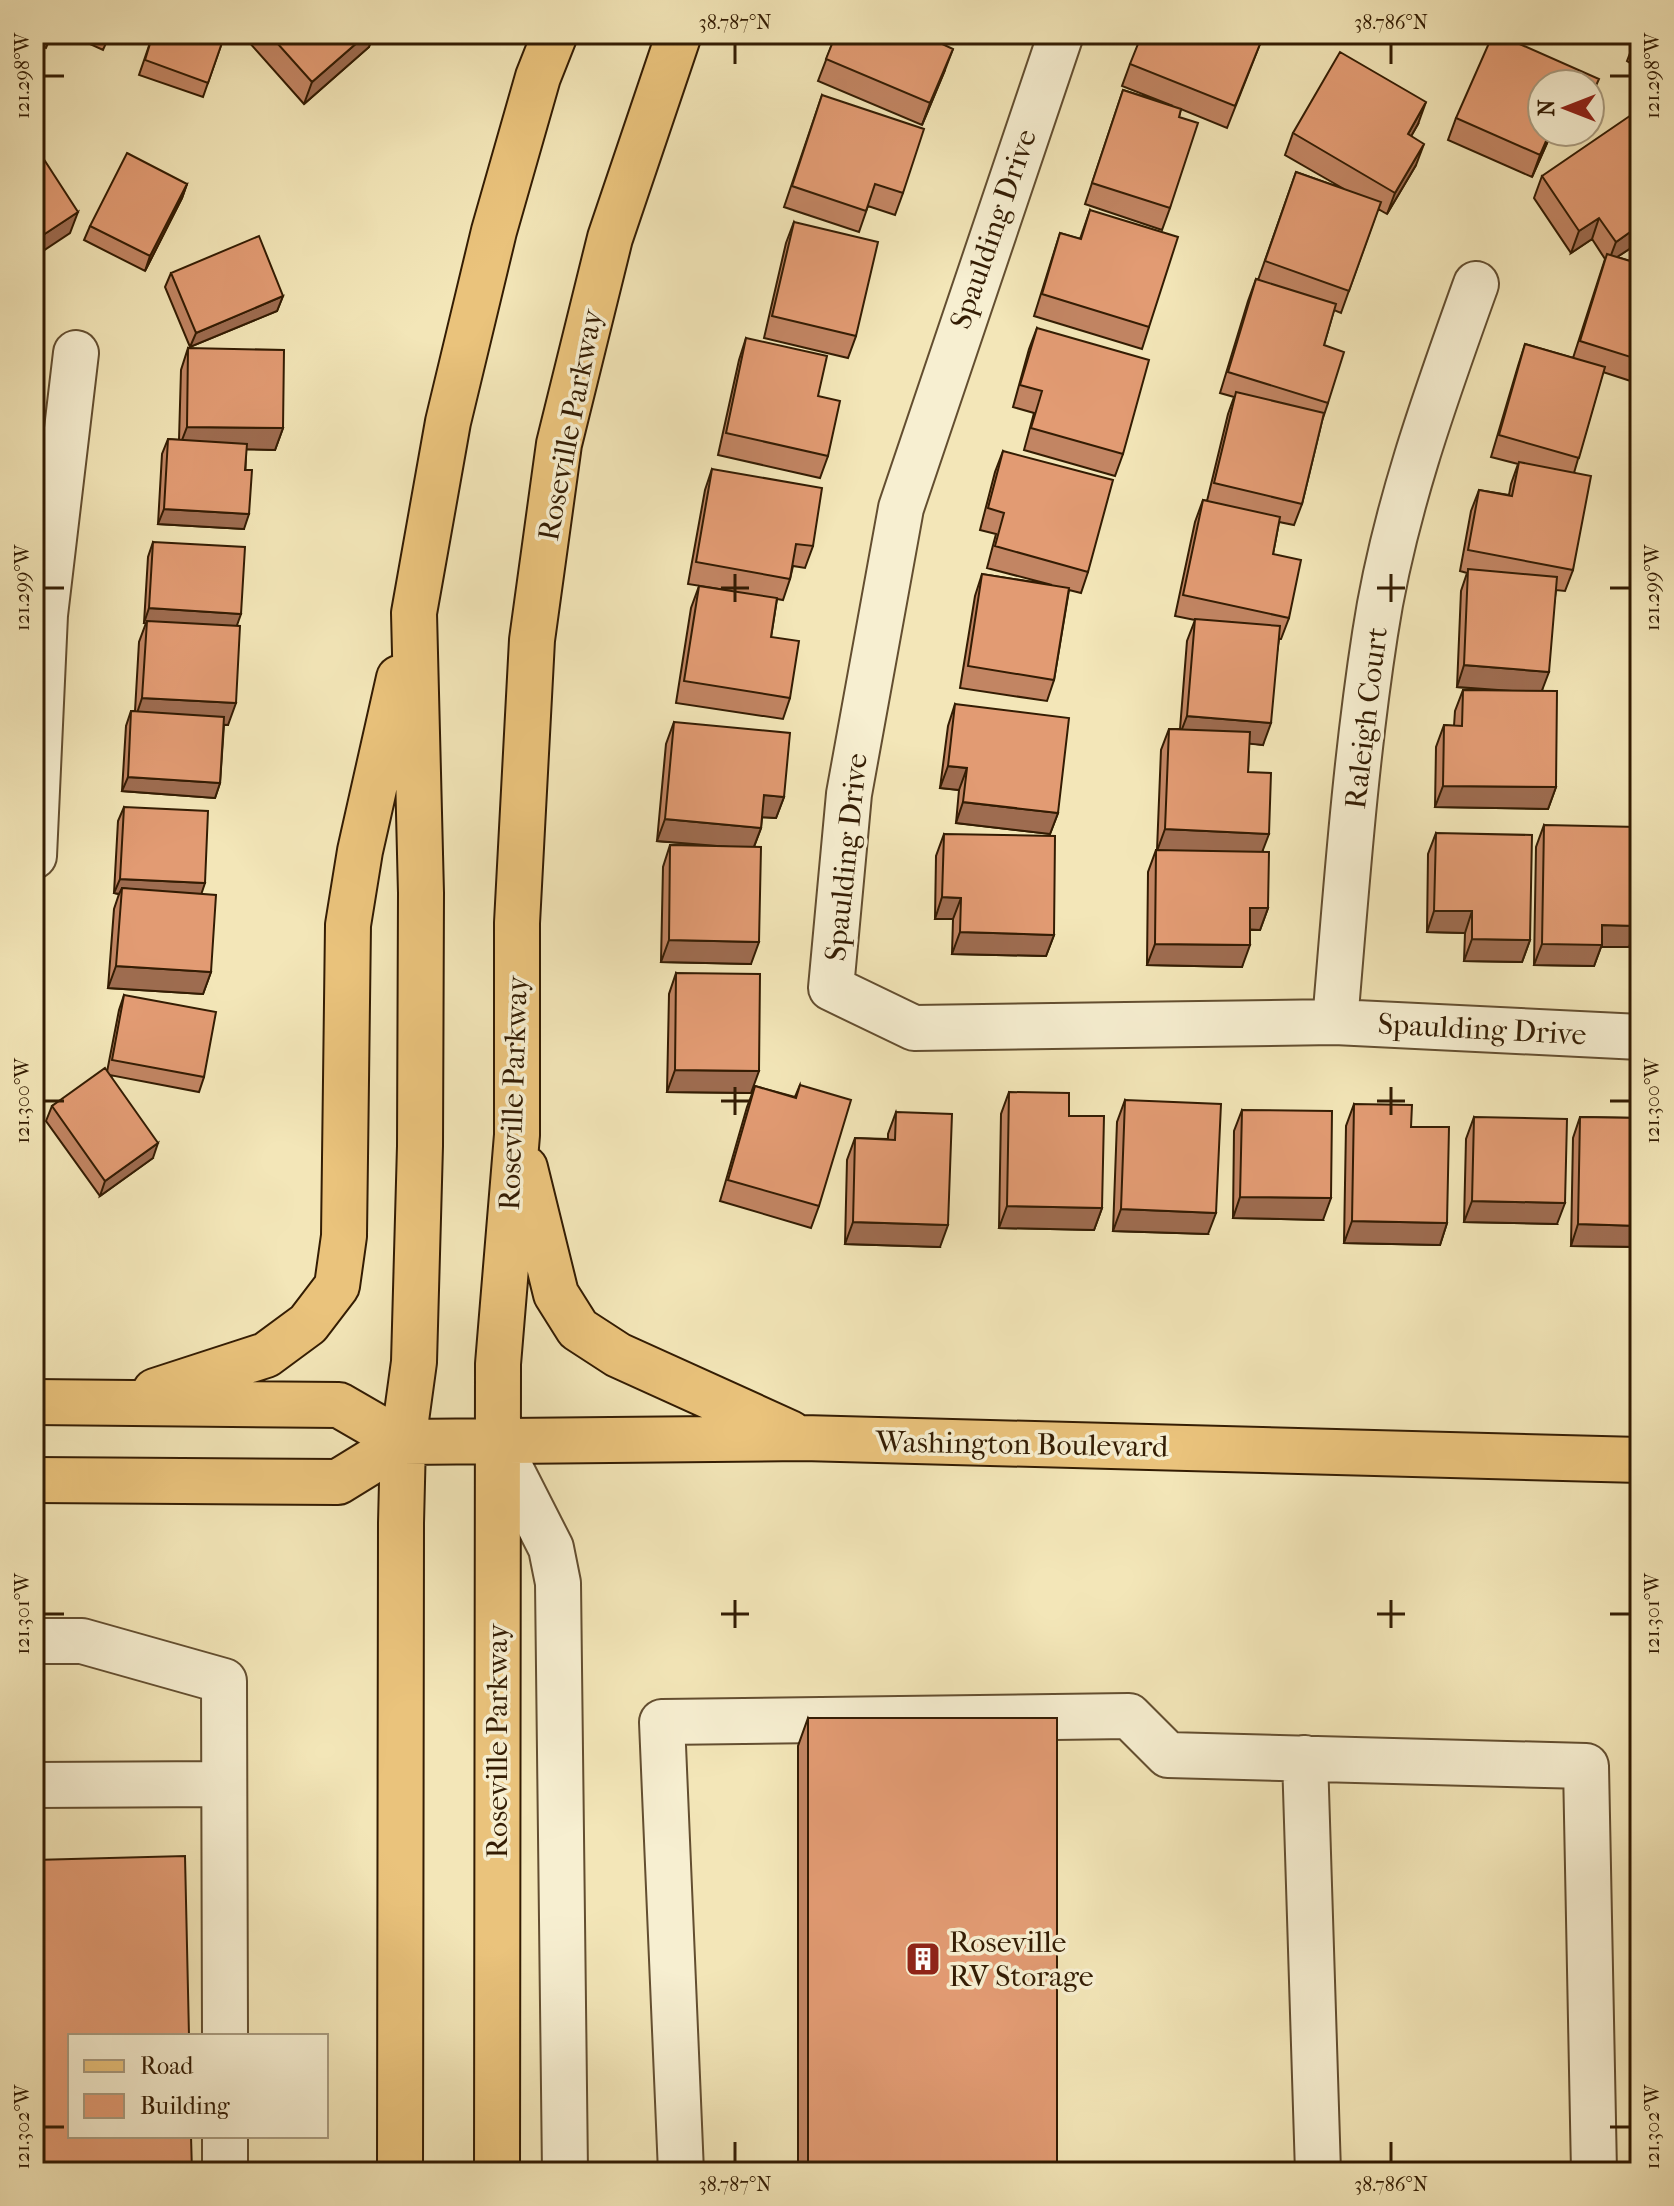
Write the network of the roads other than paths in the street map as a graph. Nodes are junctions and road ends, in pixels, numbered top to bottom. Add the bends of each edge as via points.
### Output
1 (555, 34) edge
2 (679, 34) edge
3 (1061, 34) edge
4 (1476, 284) dead end
5 (76, 353) dead end
6 (414, 613) junction
7 (40, 615) edge
8 (34, 856) edge
9 (1335, 1022) junction
10 (1640, 1037) edge
11 (517, 1135) junction
12 (34, 1402) edge
13 (119, 1403) junction
14 (803, 1438) junction
15 (403, 1442) junction
16 (497, 1442) junction
17 (1640, 1460) edge
18 (34, 1480) edge
19 (34, 1641) edge
20 (1305, 1758) junction
21 (224, 1784) junction
22 (34, 1785) edge
23 (225, 2034) edge
24 (225, 2138) edge
25 (225, 2172) edge
26 (400, 2172) edge
27 (497, 2172) edge
28 (565, 2172) edge
29 (681, 2172) edge
30 (1318, 2172) edge
31 (1594, 2172) edge

1 - 6 main road via 487,260 448,422
2 - 11 main road, Roseville Parkway via 610,238 559,444 532,640 517,923
3 - 9 street, Spaulding Drive via 901,508 849,794 831,988 914,1028
4 - 9 street, Raleigh Court via 1419,443 1375,632
5 - 7 street
6 - 13 main road via 348,925 344,1236 337,1286 308,1324 266,1355
6 - 15 main road via 420,1146 414,1362
7 - 8 street
9 - 10 street, Spaulding Drive
11 - 14 main road via 556,1294 578,1329 618,1355
11 - 16 main road, Roseville Parkway via 498,1364
12 - 13 main road
13 - 15 main road via 339,1405
14 - 16 main road, Washington Boulevard
14 - 17 main road, Washington Boulevard
15 - 16 main road, Washington Boulevard
15 - 18 main road via 338,1482
15 - 26 main road
16 - 27 main road, Roseville Parkway
16 - 28 street via 551,1548 558,1583
19 - 21 street via 82,1641 224,1681
20 - 29 street via 1168,1755 1129,1716 662,1722
20 - 30 street
20 - 31 street via 1586,1766
21 - 22 street
21 - 23 street
24 - 25 street

